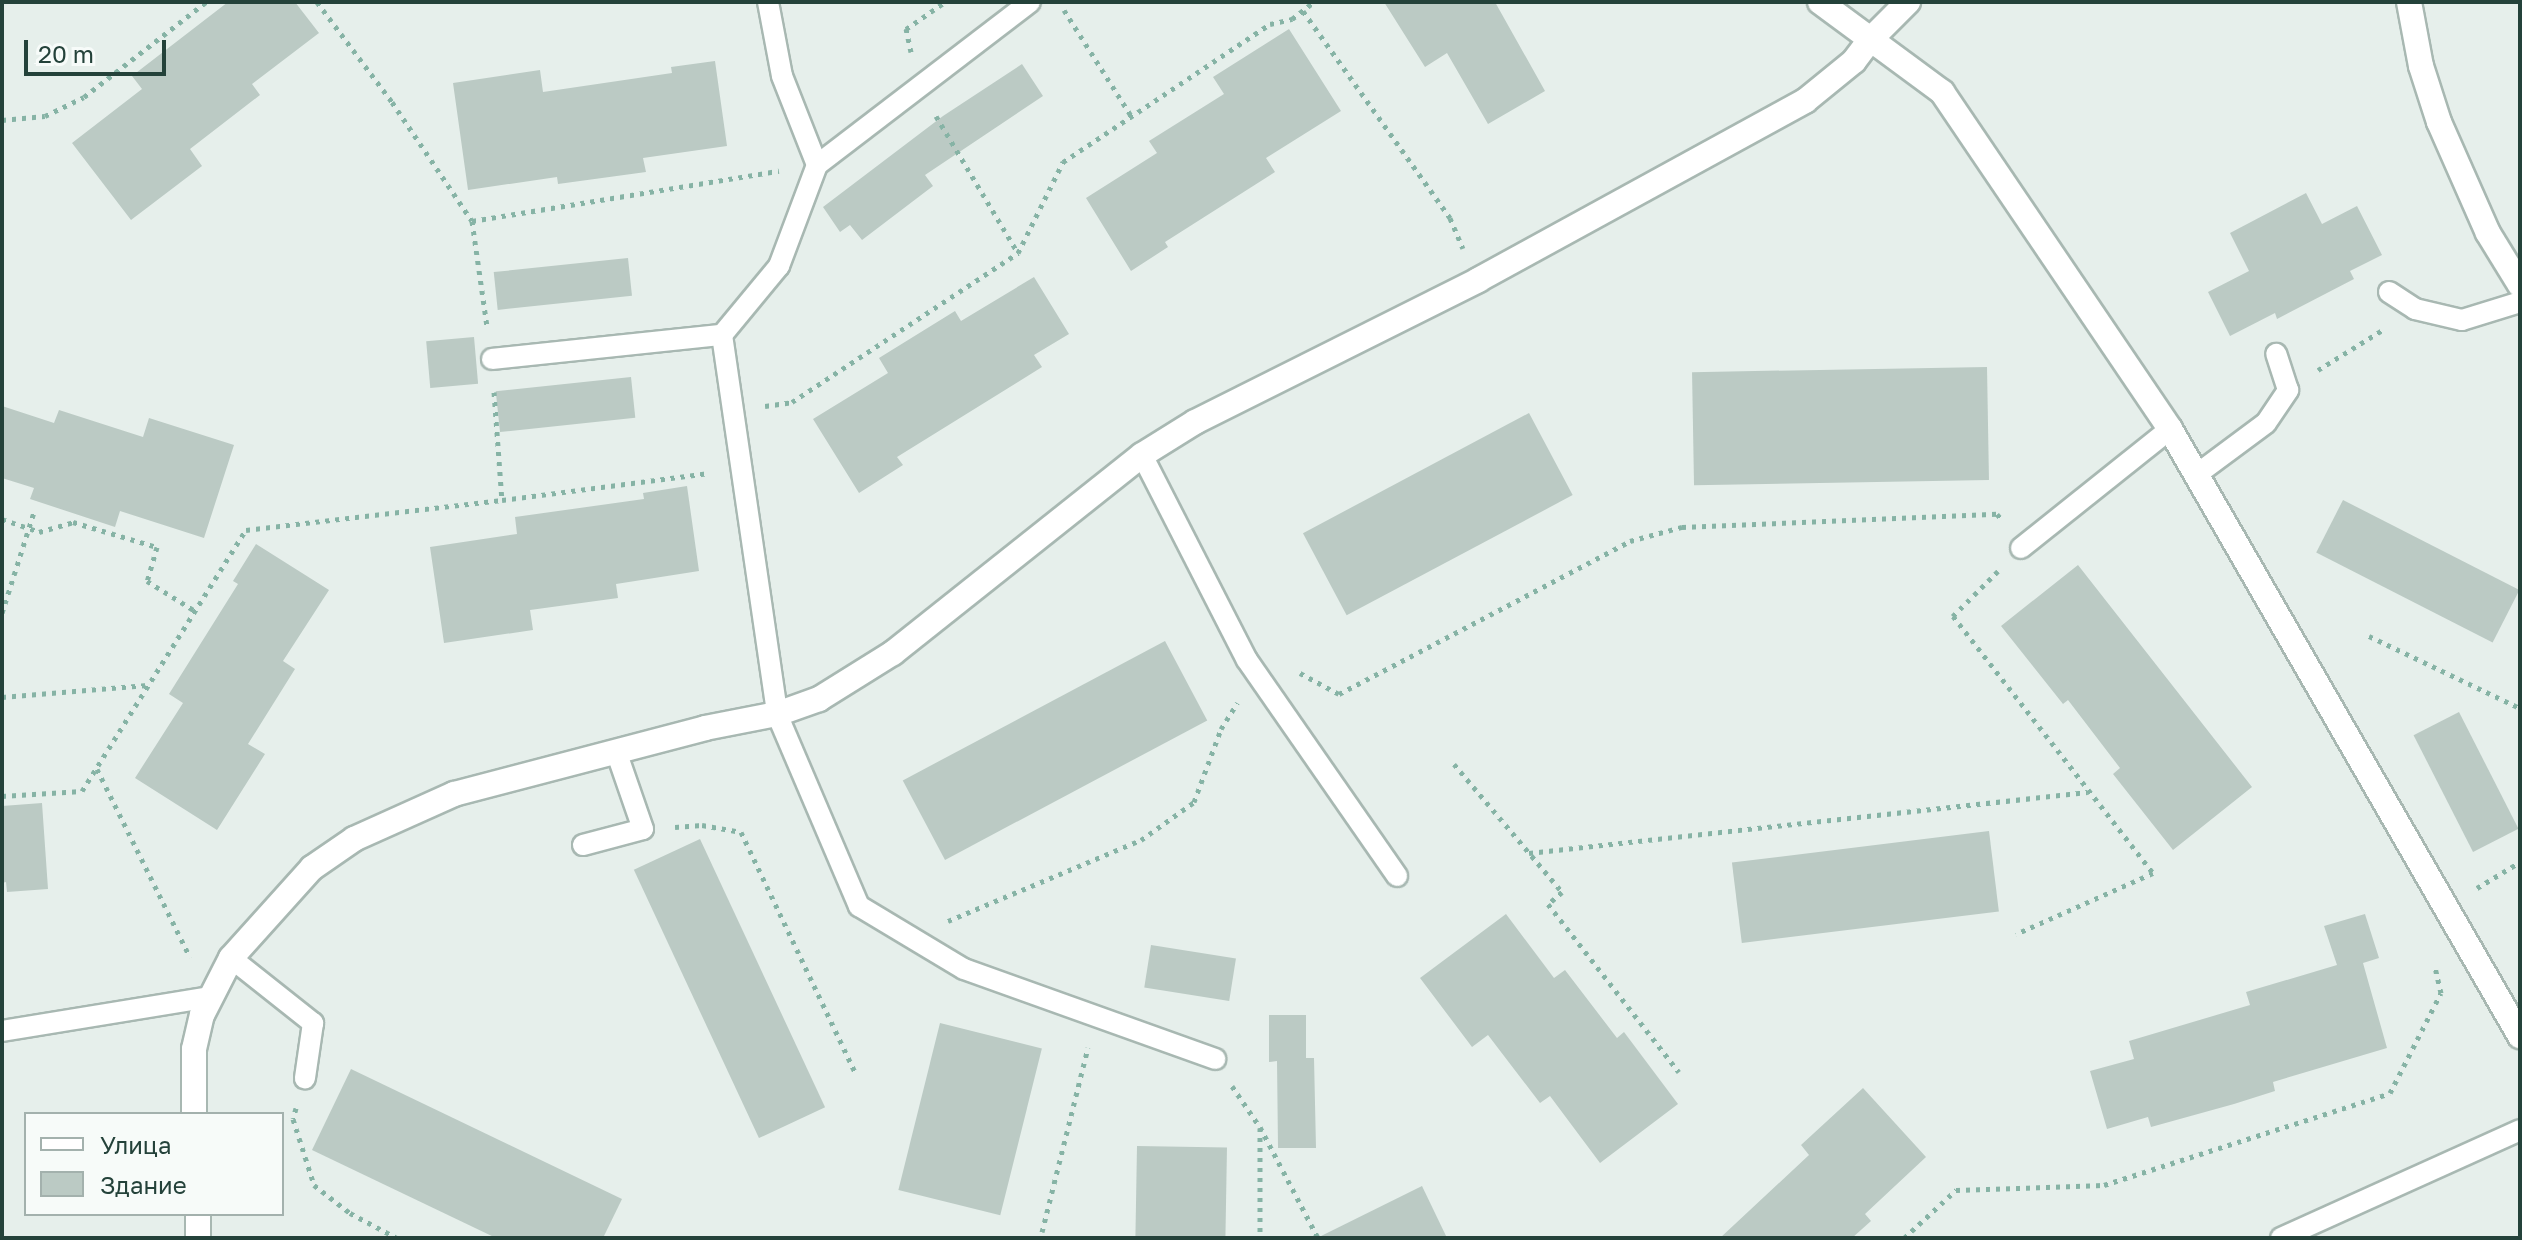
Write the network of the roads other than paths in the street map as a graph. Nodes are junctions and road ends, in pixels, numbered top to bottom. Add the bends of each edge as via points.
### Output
1 (768, 2) edge
2 (1030, 2) edge
3 (1820, 2) edge
4 (1908, 2) edge
5 (2409, 2) edge
6 (1870, 40) junction
7 (817, 165) junction
8 (2520, 285) edge
9 (2389, 292) dead end
10 (2520, 302) edge
11 (722, 335) junction
12 (2276, 354) dead end
13 (492, 359) road end
14 (2170, 429) junction
15 (1142, 455) junction
16 (2196, 475) junction
17 (2021, 548) road end
18 (777, 714) junction
19 (616, 751) junction
20 (583, 845) dead end
21 (1397, 876) dead end
22 (231, 958) junction
23 (210, 997) junction
24 (2, 1031) edge
25 (2520, 1036) edge
26 (1215, 1059) road end
27 (305, 1078) road end
28 (194, 1112) edge
29 (2520, 1130) edge
30 (198, 1216) edge
31 (198, 1238) edge
32 (2281, 1238) edge

1 - 7 lane via 782,76
2 - 7 lane
3 - 6 street
4 - 6 street
5 - 8 street via 2439,122 2488,233
6 - 14 street via 1942,92
6 - 15 street via 1854,61 1805,101 1478,280 1195,422
7 - 11 lane via 779,266
9 - 10 lane via 2415,309 2462,320
11 - 13 lane
11 - 18 lane
12 - 16 lane via 2288,390 2266,423
14 - 16 street
14 - 17 lane
15 - 18 street via 893,653 819,699
15 - 21 lane via 1247,660
16 - 25 street
18 - 19 street
18 - 26 lane via 859,906 964,969
19 - 20 lane via 643,829
19 - 22 street via 454,794 354,839 312,868
22 - 23 street
22 - 27 lane via 313,1023
23 - 24 lane
23 - 28 street via 194,1049
29 - 32 lane
30 - 31 street

